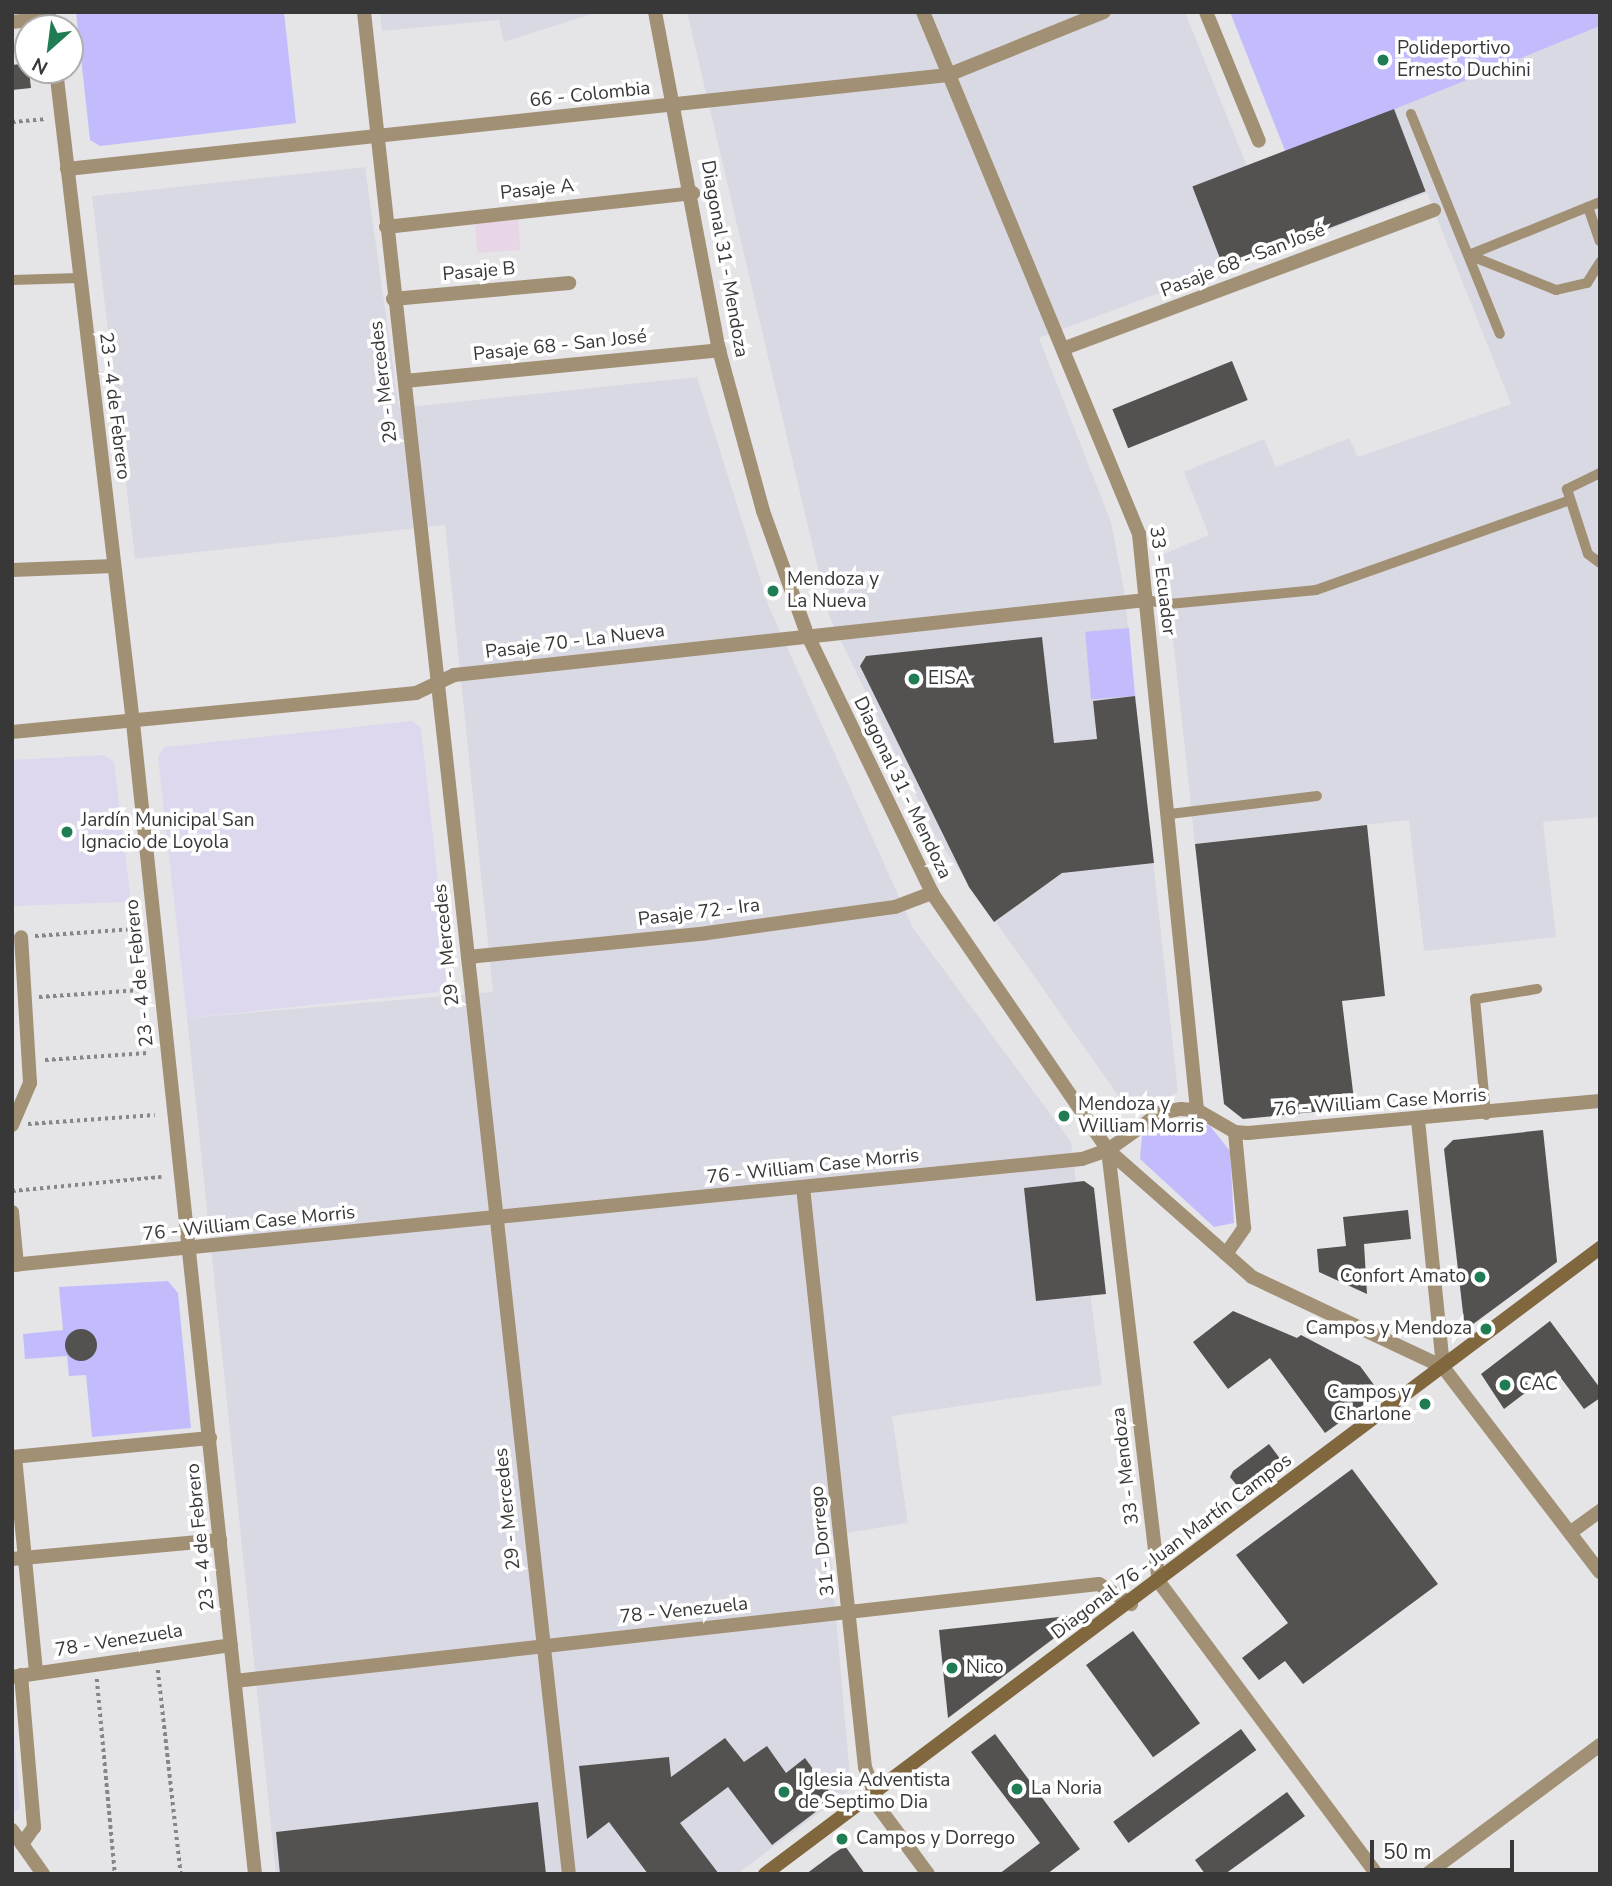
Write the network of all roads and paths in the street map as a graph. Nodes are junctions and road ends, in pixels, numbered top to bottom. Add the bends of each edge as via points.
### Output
1 (364, 12) edge
2 (655, 12) edge
3 (923, 12) edge
4 (1104, 12) edge
5 (1206, 12) edge
6 (948, 75) junction
7 (57, 84) edge
8 (677, 105) junction
9 (1411, 114) dead end
10 (61, 117) junction
11 (12, 122) edge
12 (378, 135) junction
13 (1259, 142) dead end
14 (67, 169) junction
15 (693, 193) junction
16 (1600, 202) edge
17 (1588, 207) junction
18 (1441, 208) junction
19 (386, 226) junction
20 (1600, 241) edge
21 (1469, 255) junction
22 (1600, 262) edge
23 (79, 278) junction
24 (12, 280) edge
25 (569, 283) dead end
26 (393, 299) junction
27 (1500, 334) dead end
28 (1065, 348) junction
29 (719, 349) junction
30 (405, 381) junction
31 (1600, 473) edge
32 (1568, 501) junction
33 (1600, 563) edge
34 (114, 566) junction
35 (12, 570) edge
36 (1146, 600) junction
37 (807, 634) junction
38 (437, 684) junction
39 (133, 723) junction
40 (12, 732) edge
41 (1317, 796) dead end
42 (1170, 814) junction
43 (932, 893) junction
44 (134, 929) dead end
45 (22, 937) joint
46 (468, 957) junction
47 (1537, 989) dead end
48 (141, 990) dead end
49 (25, 998) junction
50 (148, 1053) dead end
51 (30, 1062) junction
52 (1600, 1101) edge
53 (1197, 1110) junction
54 (155, 1115) dead end
55 (1486, 1115) junction
56 (1418, 1120) junction
57 (12, 1125) edge
58 (1235, 1132) junction
59 (1108, 1150) junction
60 (161, 1177) dead end
61 (803, 1187) junction
62 (12, 1191) edge
63 (12, 1212) edge
64 (495, 1219) junction
65 (1600, 1248) edge
66 (189, 1249) junction
67 (1226, 1254) junction
68 (15, 1265) edge
69 (1443, 1367) junction
70 (209, 1438) junction
71 (14, 1457) edge
72 (1600, 1511) edge
73 (1571, 1532) junction
74 (220, 1540) junction
75 (18, 1558) edge
76 (1600, 1572) edge
77 (1159, 1582) junction
78 (1130, 1604) junction
79 (850, 1612) junction
80 (232, 1645) junction
81 (543, 1646) junction
82 (157, 1654) junction
83 (95, 1663) junction
84 (36, 1673) junction
85 (17, 1676) edge
86 (235, 1681) junction
87 (1600, 1745) edge
88 (874, 1793) junction
89 (12, 1830) edge
90 (22, 1844) junction
91 (43, 1874) edge
92 (116, 1874) edge
93 (181, 1874) edge
94 (255, 1874) edge
95 (569, 1874) edge
96 (765, 1874) edge
97 (928, 1874) edge
98 (1377, 1874) edge
99 (1426, 1874) edge

1 - 12 street, 29 - Mercedes
2 - 8 street, Diagonal 31 - Mendoza
3 - 6 street, 33 - Ecuador
4 - 6 street, 66 - Colombia
5 - 13 street
6 - 8 street, 66 - Colombia
6 - 28 street, 33 - Ecuador
7 - 10 street, 23 - 4 de Febrero
8 - 12 street, 66 - Colombia
8 - 15 street, Diagonal 31 - Mendoza
9 - 18 lane
10 - 11 path
10 - 14 street, 23 - 4 de Febrero
12 - 14 street, 66 - Colombia
12 - 19 street, 29 - Mercedes
14 - 23 street, 23 - 4 de Febrero
15 - 19 street, Pasaje A
15 - 29 street, Diagonal 31 - Mendoza
16 - 17 lane
17 - 20 lane
17 - 21 lane
18 - 21 lane
18 - 28 street, Pasaje 68 - San José
19 - 26 street, 29 - Mercedes
21 - 22 lane via 1556,290 1587,283
21 - 27 lane
23 - 24 lane
23 - 34 street, 23 - 4 de Febrero
25 - 26 street, Pasaje B
26 - 30 street, 29 - Mercedes
28 - 36 street, 33 - Ecuador via 1134,516
29 - 30 street, Pasaje 68 - San José
29 - 37 street, Diagonal 31 - Mendoza via 763,511
30 - 38 street, 29 - Mercedes
31 - 32 lane via 1576,481 1567,489
32 - 33 lane via 1588,554
32 - 36 lane via 1316,590 1169,604
34 - 35 street
34 - 39 street, 23 - 4 de Febrero
36 - 37 street, Pasaje 70 - La Nueva
36 - 42 street, 33 - Ecuador
37 - 38 street, Pasaje 70 - La Nueva via 454,675
37 - 43 street, Diagonal 31 - Mendoza
38 - 39 street, Pasaje 70 - La Nueva via 416,693
38 - 46 street, 29 - Mercedes
39 - 40 street, Pasaje 70 - La Nueva
39 - 66 street, 23 - 4 de Febrero
41 - 42 lane
42 - 53 street, 33 - Ecuador
43 - 46 street, Pasaje 72 - Ira via 895,907 707,933
43 - 59 street, Diagonal 31 - Mendoza
44 - 45 path
45 - 49 street
46 - 64 street, 29 - Mercedes
47 - 55 lane via 1475,999
48 - 49 path
49 - 51 street
50 - 51 path
51 - 57 street via 30,1083
52 - 55 street, 76 - William Case Morris
53 - 58 street
53 - 59 street, 76 - William Case Morris via 1160,1114
54 - 57 path
55 - 56 street, 76 - William Case Morris
56 - 58 street, 76 - William Case Morris
56 - 69 street
58 - 67 street via 1244,1228
59 - 61 street, 76 - William Case Morris via 1082,1159
59 - 67 street, Diagonal 31 - Mendoza
59 - 77 street, 33 - Mendoza
60 - 62 path
61 - 64 street, 76 - William Case Morris
61 - 79 street, 31 - Dorrego
63 - 68 street
64 - 66 street, 76 - William Case Morris
64 - 81 street, 29 - Mercedes
65 - 69 main road, Diagonal 76 - Juan Martín Campos
66 - 68 street, 76 - William Case Morris
66 - 70 street, 23 - 4 de Febrero
67 - 69 street, Diagonal 31 - Mendoza via 1268,1286
69 - 73 street
69 - 77 main road, Diagonal 76 - Juan Martín Campos
70 - 71 street
70 - 74 street, 23 - 4 de Febrero
71 - 75 street
72 - 73 street
73 - 76 street
74 - 75 street
74 - 80 street, 23 - 4 de Febrero
75 - 84 street
77 - 78 main road, Diagonal 76 - Juan Martín Campos
77 - 98 street
78 - 79 street, 78 - Venezuela via 1099,1584
78 - 88 main road, Diagonal 76 - Juan Martín Campos
79 - 81 street, 78 - Venezuela
79 - 88 street, 31 - Dorrego via 865,1767
80 - 82 street, 78 - Venezuela
80 - 86 street, 23 - 4 de Febrero
81 - 86 street, 78 - Venezuela
81 - 95 street, 29 - Mercedes
82 - 83 street, 78 - Venezuela
82 - 93 path
83 - 84 street, 78 - Venezuela
83 - 92 path
84 - 85 street, 78 - Venezuela
85 - 90 street via 34,1827
86 - 94 street, 23 - 4 de Febrero
87 - 99 street
88 - 96 main road, Diagonal 76 - Juan Martín Campos
88 - 97 street, 31 - Dorrego
89 - 90 street
90 - 91 street

